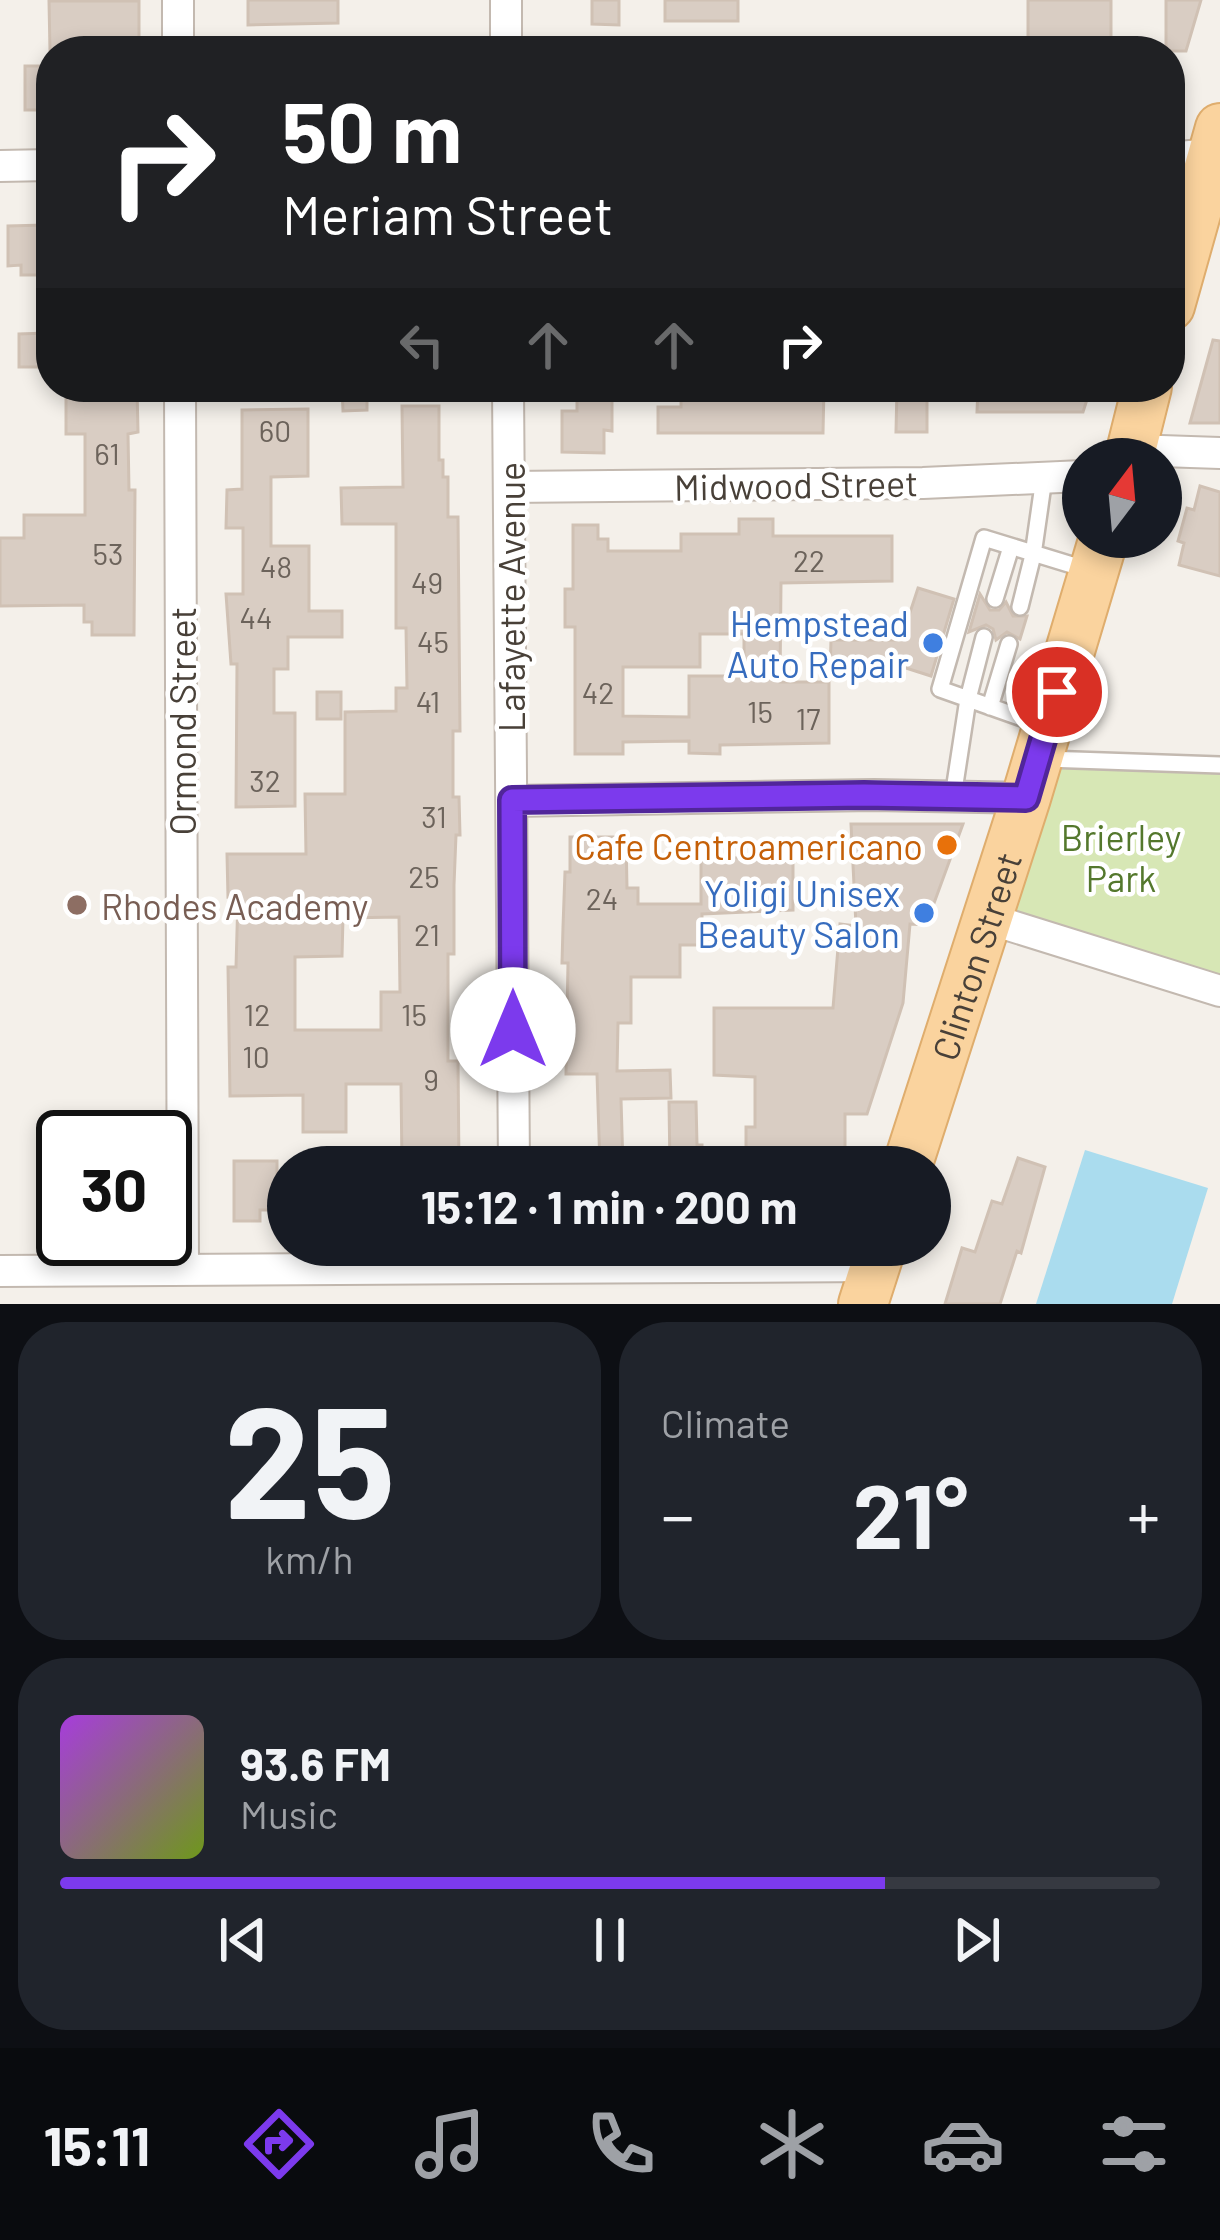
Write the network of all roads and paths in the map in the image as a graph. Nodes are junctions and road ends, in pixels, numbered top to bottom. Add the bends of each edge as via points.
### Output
1 (178, 0) edge
2 (506, 0) edge
3 (178, 36) edge
4 (506, 36) edge
5 (1206, 148) edge
6 (36, 165) edge
7 (0, 166) edge
8 (1185, 240) edge
9 (180, 402) edge
10 (508, 402) edge
11 (1144, 402) edge
12 (1135, 438) edge
13 (1182, 453) edge
14 (1220, 453) edge
15 (1062, 477) edge
16 (1044, 478) junction
17 (509, 487) junction
18 (1011, 547) junction
19 (1034, 555) junction
20 (1062, 555) edge
21 (1098, 558) edge
22 (995, 599) dead end
23 (1020, 607) dead end
24 (984, 637) dead end
25 (1009, 644) dead end
26 (968, 699) junction
27 (990, 707) junction
28 (1036, 761) junction
29 (1220, 765) edge
30 (952, 796) junction
31 (512, 800) junction
32 (986, 918) junction
33 (1220, 991) edge
34 (514, 1146) edge
35 (914, 1146) edge
36 (278, 1266) edge
37 (738, 1266) edge
38 (183, 1270) junction
39 (0, 1271) edge
40 (873, 1272) edge

1 - 3 street
2 - 4 street
5 - 8 main road
6 - 7 street
9 - 38 street, Ormond Street
10 - 17 street, Lafayette Avenue
11 - 12 main road
13 - 14 street
15 - 16 street, Midwood Street
16 - 17 street, Midwood Street
16 - 19 lane
17 - 31 street, Lafayette Avenue
18 - 19 lane
18 - 22 lane
18 - 26 lane via 984,538 940,688
19 - 20 lane
19 - 23 lane
21 - 28 main road, Clinton Street
24 - 26 lane
25 - 27 lane
26 - 27 lane
26 - 30 lane
27 - 28 lane
28 - 29 lane
28 - 30 street
28 - 32 main road, Clinton Street
30 - 31 street
31 - 34 street, Lafayette Avenue
32 - 33 street
32 - 35 main road, Clinton Street
36 - 38 street
37 - 40 street
38 - 39 street

